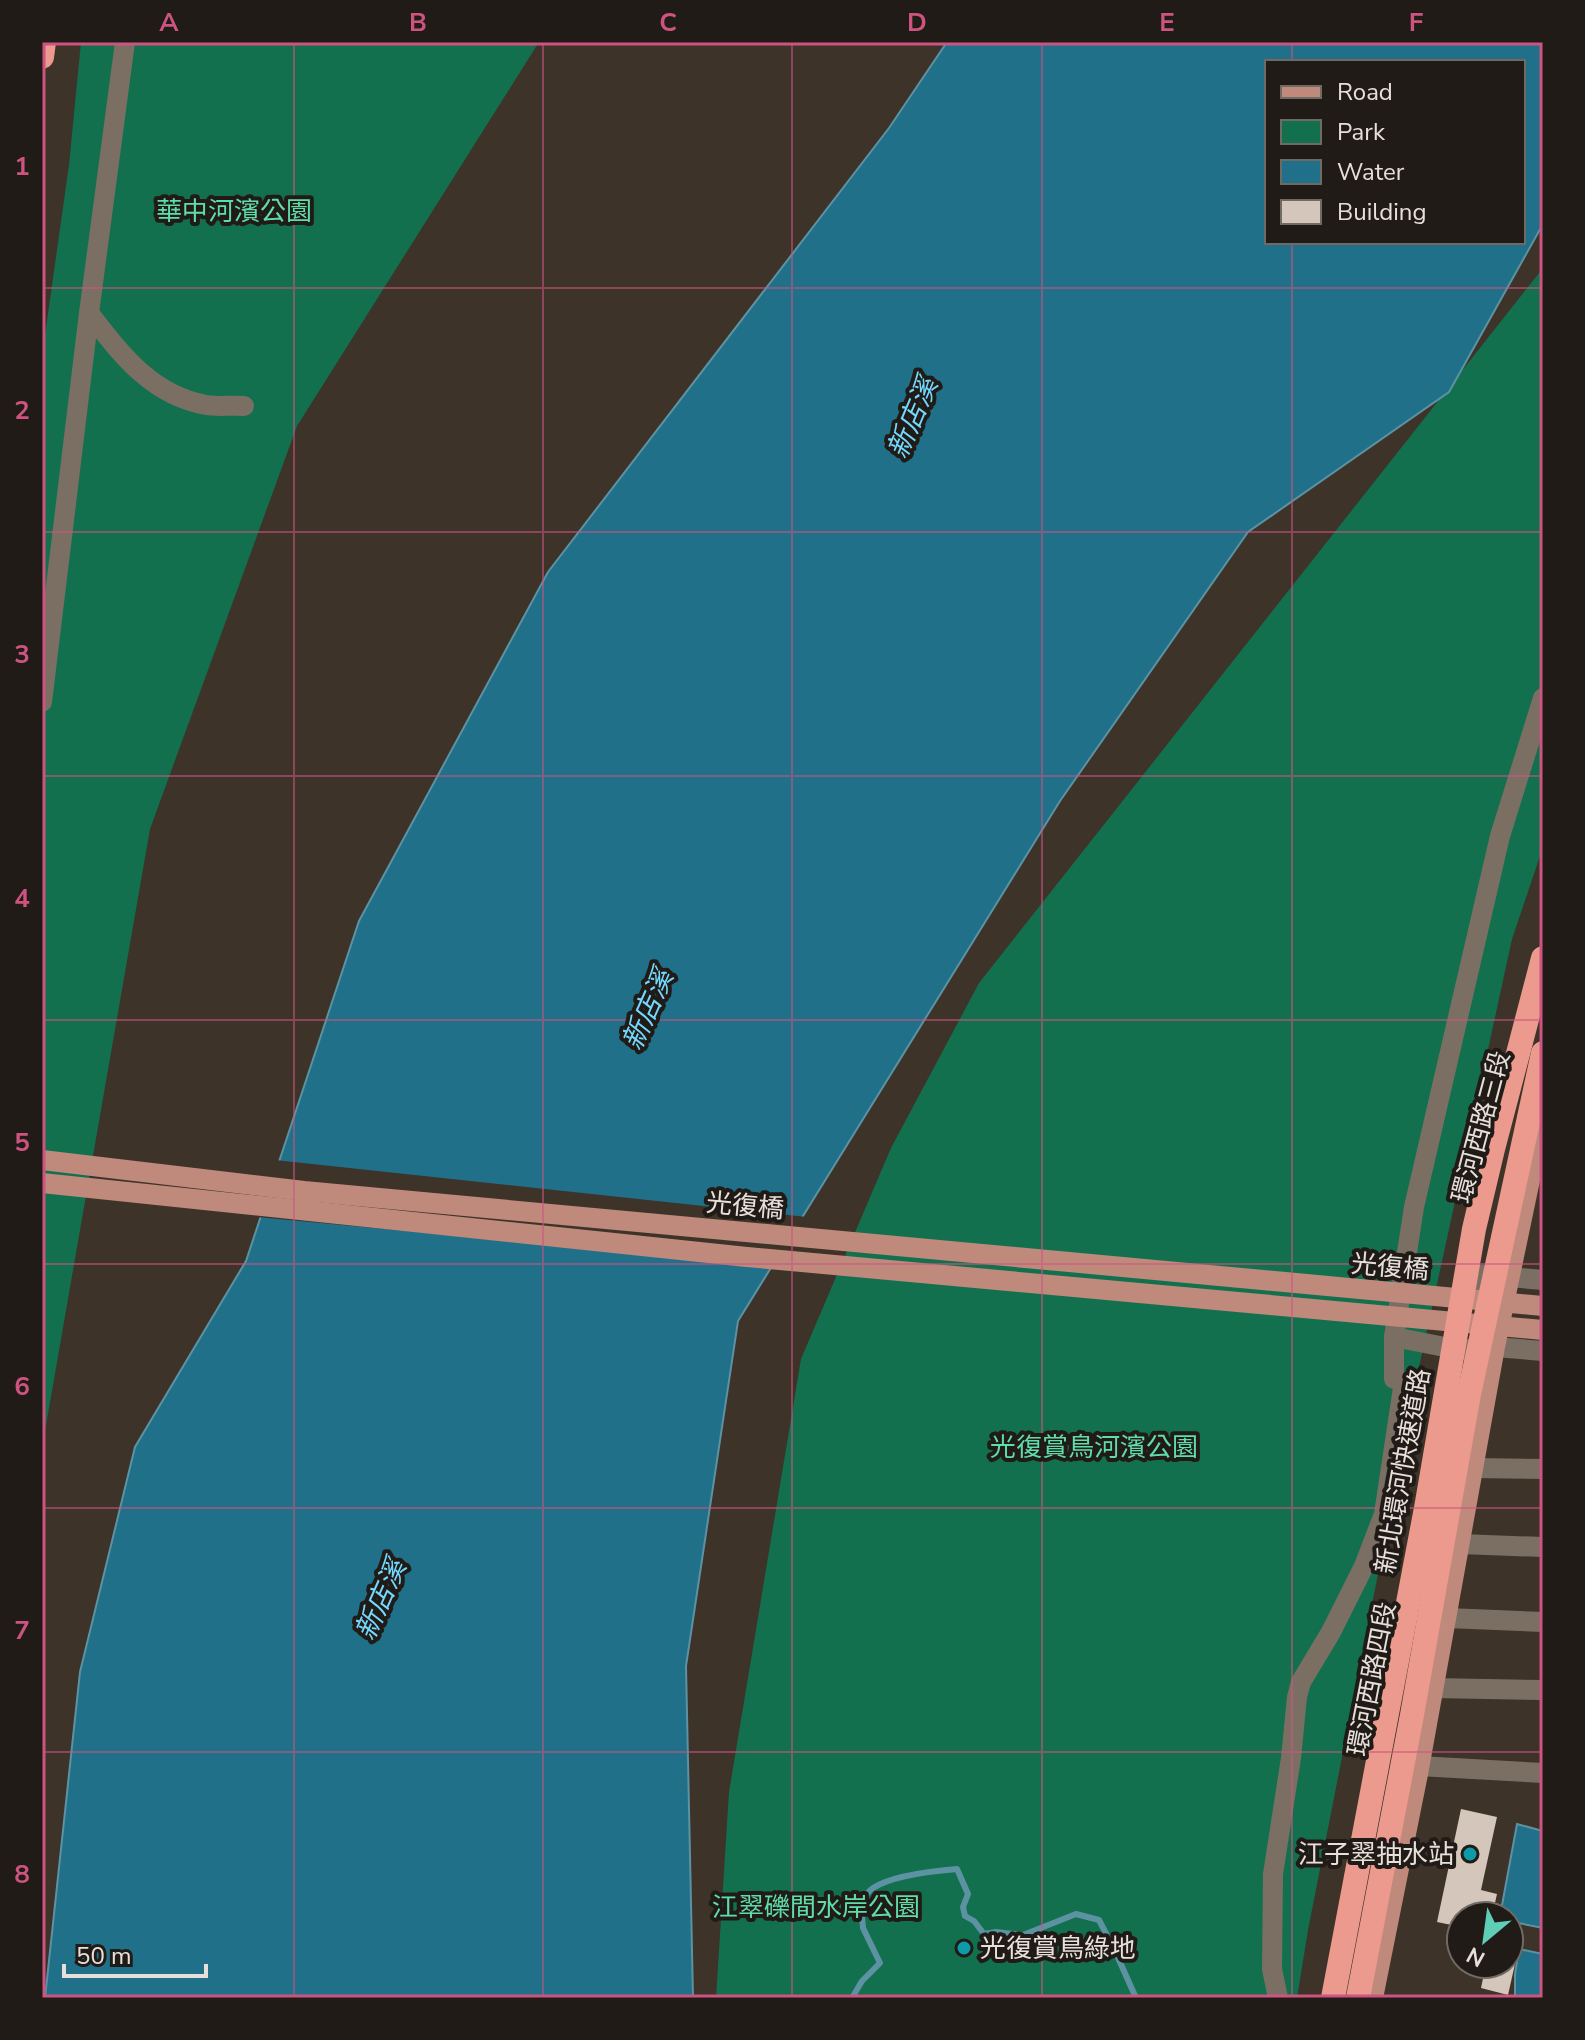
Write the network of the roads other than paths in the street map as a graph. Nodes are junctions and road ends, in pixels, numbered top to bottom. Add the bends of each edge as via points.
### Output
1 (44, 42) edge
2 (125, 42) edge
3 (42, 57) edge
4 (89, 313) junction
5 (244, 406) dead end
6 (1543, 698) edge
7 (42, 702) edge
8 (1543, 958) edge
9 (1543, 993) edge
10 (1543, 1053) edge
11 (1543, 1118) edge
12 (42, 1160) edge
13 (42, 1183) edge
14 (1473, 1274) junction
15 (1510, 1279) junction
16 (1543, 1280) edge
17 (1543, 1306) edge
18 (1543, 1330) edge
19 (1394, 1337) junction
20 (1495, 1347) junction
21 (1460, 1350) junction
22 (1543, 1351) edge
23 (1474, 1468) junction
24 (1543, 1469) edge
25 (1460, 1544) junction
26 (1543, 1547) edge
27 (1447, 1618) junction
28 (1543, 1622) edge
29 (1433, 1688) junction
30 (1543, 1690) edge
31 (1419, 1766) junction
32 (1543, 1773) edge
33 (1278, 1998) edge
34 (1334, 1998) edge
35 (1358, 1998) edge
36 (1373, 1998) edge

1 - 3 highway
2 - 4 street
4 - 5 street via 141,375 171,394 206,405
4 - 7 street
6 - 19 street via 1500,836 1414,1207
8 - 34 highway, 新北環河快速道路 via 1474,1229
9 - 14 main road, 環河西路三段
10 - 35 highway, 新北環河快速道路 via 1469,1394
11 - 15 main road
12 - 17 main road, 光復橋 via 320,1193
13 - 18 main road, 光復橋 via 747,1257
14 - 15 street
14 - 21 street, 環河西路四段
15 - 16 street
15 - 20 main road
19 - 21 street
19 - 33 street via 1394,1379 1404,1381 1384,1514 1364,1566 1297,1697 1273,1874 1272,1969
20 - 21 street
20 - 22 street
20 - 23 main road
21 - 34 main road, 環河西路四段
23 - 24 street
23 - 25 main road
25 - 26 street
25 - 27 main road
27 - 28 street
27 - 29 main road
29 - 30 street
29 - 31 main road
31 - 32 street
31 - 36 main road

